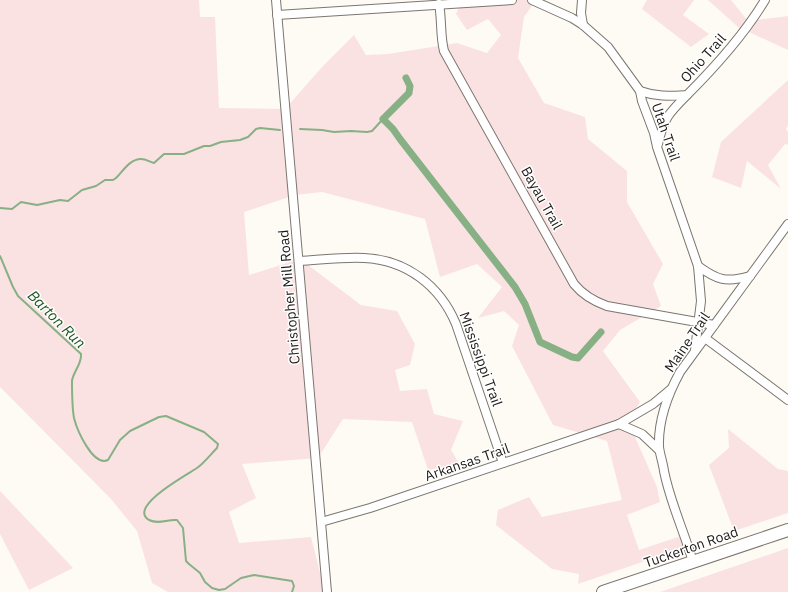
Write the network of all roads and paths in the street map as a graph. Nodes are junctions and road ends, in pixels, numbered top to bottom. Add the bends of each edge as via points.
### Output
1 (276, 0) edge
2 (512, 0) edge
3 (532, 0) edge
4 (582, 0) edge
5 (765, 0) edge
6 (439, 4) junction
7 (277, 14) junction
8 (583, 25) junction
9 (640, 91) junction
10 (687, 95) junction
11 (657, 147) junction
12 (788, 224) edge
13 (299, 262) junction
14 (698, 266) junction
15 (750, 276) junction
16 (699, 322) junction
17 (714, 325) junction
18 (705, 338) junction
19 (695, 350) junction
20 (672, 388) junction
21 (788, 400) edge
22 (620, 424) junction
23 (659, 450) junction
24 (503, 463) junction
25 (321, 522) junction
26 (788, 530) edge
27 (693, 562) junction
28 (328, 592) edge
29 (603, 592) edge

1 - 7 street, Christopher Mill Road
2 - 6 street
3 - 8 street, Utah Trail
4 - 8 street
5 - 10 street, Ohio Trail via 736,41
6 - 7 street
6 - 16 street, Bayau Trail via 444,51 574,284 592,300 607,306
7 - 13 street, Christopher Mill Road
8 - 9 street, Utah Trail via 608,47
9 - 10 street, Ohio Trail via 661,96
9 - 11 street, Utah Trail
10 - 11 street via 663,123
11 - 14 street, Utah Trail
12 - 15 street, Maine Trail
13 - 24 street, Mississippi Trail via 376,259 400,265 430,286 445,302 456,324
13 - 25 street, Christopher Mill Road
14 - 15 street via 721,279
14 - 16 street, Utah Trail
15 - 17 street, Maine Trail
16 - 17 street
16 - 19 street, Utah Trail
17 - 18 street, Maine Trail
18 - 19 street, Maine Trail
18 - 21 street
19 - 20 street, Maine Trail
20 - 22 street, Arkansas Trail via 653,404
20 - 23 street, Maine Trail via 660,426
22 - 23 street via 642,434
22 - 24 street, Arkansas Trail
23 - 27 street, Maine Trail via 669,492
24 - 25 street, Arkansas Trail
25 - 28 street, Christopher Mill Road
26 - 27 main road, Tuckerton Road
27 - 29 main road, Tuckerton Road

